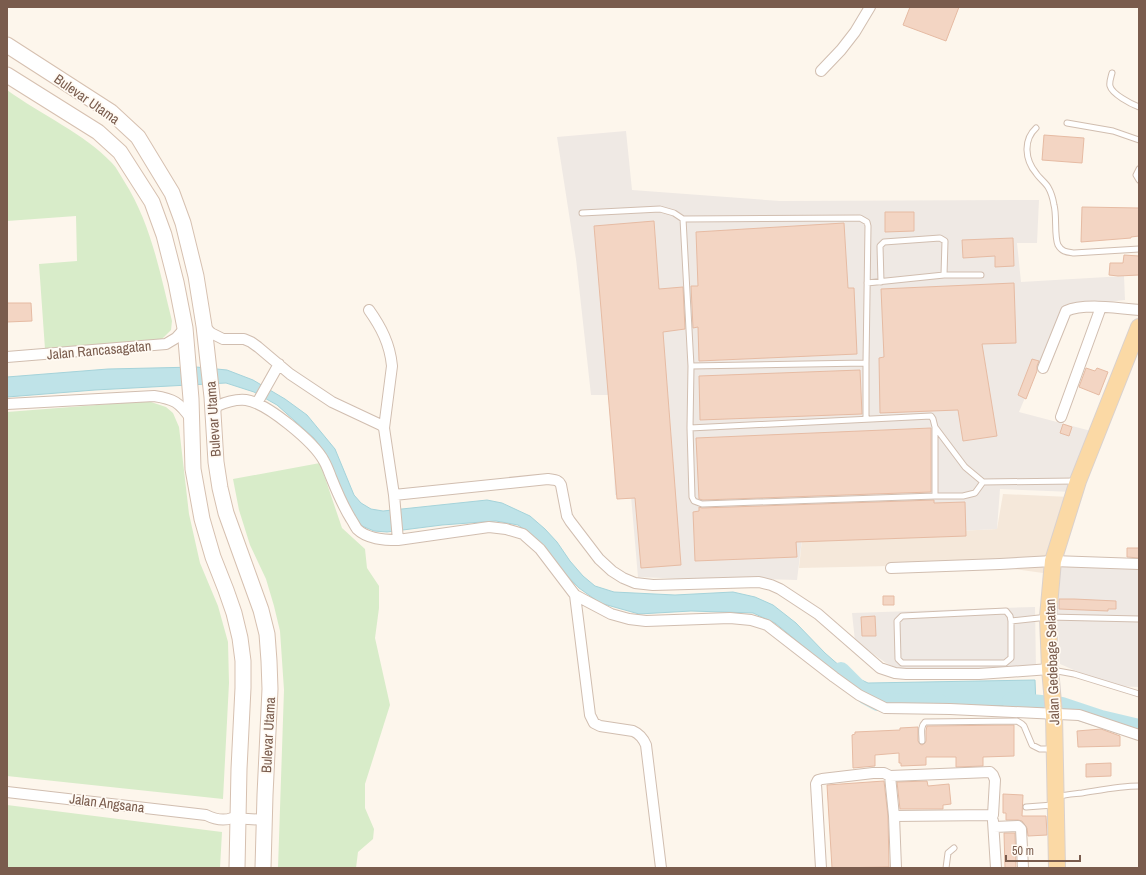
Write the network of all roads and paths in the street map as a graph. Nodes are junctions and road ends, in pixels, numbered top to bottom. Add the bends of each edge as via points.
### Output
1 (870, 7) edge
2 (9, 51) edge
3 (821, 71) dead end
4 (1112, 73) dead end
5 (7, 75) edge
6 (1139, 107) edge
7 (1067, 123) dead end
8 (1036, 128) dead end
9 (1139, 140) edge
10 (1139, 169) edge
11 (1139, 180) edge
12 (172, 192) junction
13 (152, 202) junction
14 (582, 213) dead end
15 (683, 219) junction
16 (1139, 249) edge
17 (981, 274) dead end
18 (944, 275) junction
19 (881, 282) junction
20 (867, 283) junction
21 (1101, 306) junction
22 (369, 310) dead end
23 (1139, 310) edge
24 (204, 326) junction
25 (185, 328) junction
26 (1139, 328) edge
27 (7, 357) edge
28 (866, 363) junction
29 (279, 364) junction
30 (690, 366) junction
31 (1043, 368) dead end
32 (258, 400) junction
33 (7, 404) edge
34 (212, 416) junction
35 (1061, 417) dead end
36 (191, 419) junction
37 (866, 419) junction
38 (379, 425) junction
39 (935, 427) junction
40 (690, 428) junction
41 (1078, 481) junction
42 (983, 482) junction
43 (394, 495) junction
44 (935, 496) junction
45 (397, 536) junction
46 (238, 549) junction
47 (213, 557) junction
48 (1053, 561) junction
49 (1139, 564) edge
50 (891, 568) dead end
51 (575, 595) junction
52 (1048, 617) junction
53 (1139, 619) edge
54 (1011, 621) junction
55 (1051, 674) junction
56 (1139, 694) edge
57 (1054, 712) junction
58 (1139, 735) edge
59 (922, 741) dead end
60 (1055, 750) junction
61 (890, 776) junction
62 (1139, 786) edge
63 (7, 792) edge
64 (1057, 801) junction
65 (1026, 807) dead end
66 (993, 815) junction
67 (894, 816) junction
68 (235, 818) junction
69 (265, 820) junction
70 (994, 827) junction
71 (954, 848) dead end
72 (237, 868) edge
73 (263, 868) edge
74 (661, 868) edge
75 (821, 868) edge
76 (896, 868) edge
77 (946, 868) edge
78 (996, 868) edge
79 (1023, 868) edge
80 (1057, 868) edge

1 - 3 street via 855,32
2 - 12 main road, Bulevar Utama via 110,112 138,137
4 - 6 lane via 1110,86 1113,92
5 - 13 main road, Bulevar Utama via 98,132 120,152
7 - 9 lane
8 - 16 lane via 1027,143 1027,155 1035,172 1048,188 1054,206 1061,249 1074,253
10 - 11 lane via 1136,175
12 - 13 main road
12 - 24 main road, Bulevar Utama via 183,223 196,276
13 - 25 main road, Bulevar Utama via 164,235
14 - 15 lane via 660,209 674,212
15 - 20 lane via 860,218 867,222 868,226
15 - 30 lane
17 - 18 lane
18 - 19 lane
18 - 19 lane via 943,239 884,242 880,246
19 - 20 lane
20 - 28 lane
21 - 23 street
21 - 31 street via 1072,308 1066,311
21 - 35 street
22 - 38 street via 383,330 392,360
24 - 29 street via 223,340 244,339 251,342
24 - 34 main road, Bulevar Utama
25 - 27 street, Jalan Rancasagatan via 166,344
25 - 36 main road, Bulevar Utama
26 - 41 main road, Jalan Gedebage Selatan
28 - 30 lane
28 - 37 lane
29 - 32 street
29 - 38 street via 332,402
30 - 40 lane
32 - 34 street via 228,401 217,406
32 - 45 street via 299,432 324,460 344,508 358,529 371,537 386,540
33 - 36 street via 154,396 170,398 183,407
34 - 46 main road, Bulevar Utama via 220,488
36 - 47 main road, Bulevar Utama via 194,469 202,519
37 - 39 lane via 931,416
37 - 40 lane
38 - 43 street
39 - 42 lane via 965,467
39 - 44 lane
40 - 44 lane via 692,497 694,501 702,504
41 - 42 lane
41 - 48 main road, Jalan Gedebage Selatan
42 - 44 lane via 975,493 963,496
43 - 45 street
43 - 55 street via 556,480 561,485 568,516 574,528 612,571 635,584 759,582 771,585 818,614 880,668 895,673
45 - 51 street via 489,527 523,534 540,549
46 - 47 main road
46 - 69 main road, Bulevar Utama via 261,610 267,634 270,689
47 - 68 main road, Bulevar Utama via 234,613 243,661
48 - 49 street
48 - 50 street
48 - 52 main road, Jalan Gedebage Selatan
51 - 57 street via 611,614 629,619 646,621 730,618 767,625 859,695 885,708
51 - 74 street via 590,715 594,723 600,726 638,733 646,745
52 - 53 lane
52 - 54 lane
52 - 55 main road, Jalan Gedebage Selatan
54 - 54 lane via 1011,658 1005,663 902,663 898,659 897,622 902,616 1006,611
55 - 56 lane via 1074,674
55 - 57 main road, Jalan Gedebage Selatan
57 - 58 street via 1079,715
57 - 60 main road, Jalan Gedebage Selatan
59 - 60 lane via 921,728 925,722 1016,721 1024,726 1032,745 1040,749
60 - 64 main road, Jalan Gedebage Selatan
61 - 66 street via 990,772 995,780
61 - 67 street
61 - 75 street via 884,772 818,780 816,784
62 - 64 lane via 1063,795
63 - 68 street, Jalan Angsana via 206,815 228,815
64 - 65 lane via 1045,806
64 - 80 main road, Jalan Gedebage Selatan
66 - 67 street
66 - 70 street
67 - 76 street
68 - 69 street, Jalan Angsana
68 - 72 main road, Bulevar Utama
69 - 73 main road, Bulevar Utama
70 - 78 street
70 - 79 street via 1020,827
71 - 77 lane via 948,853

